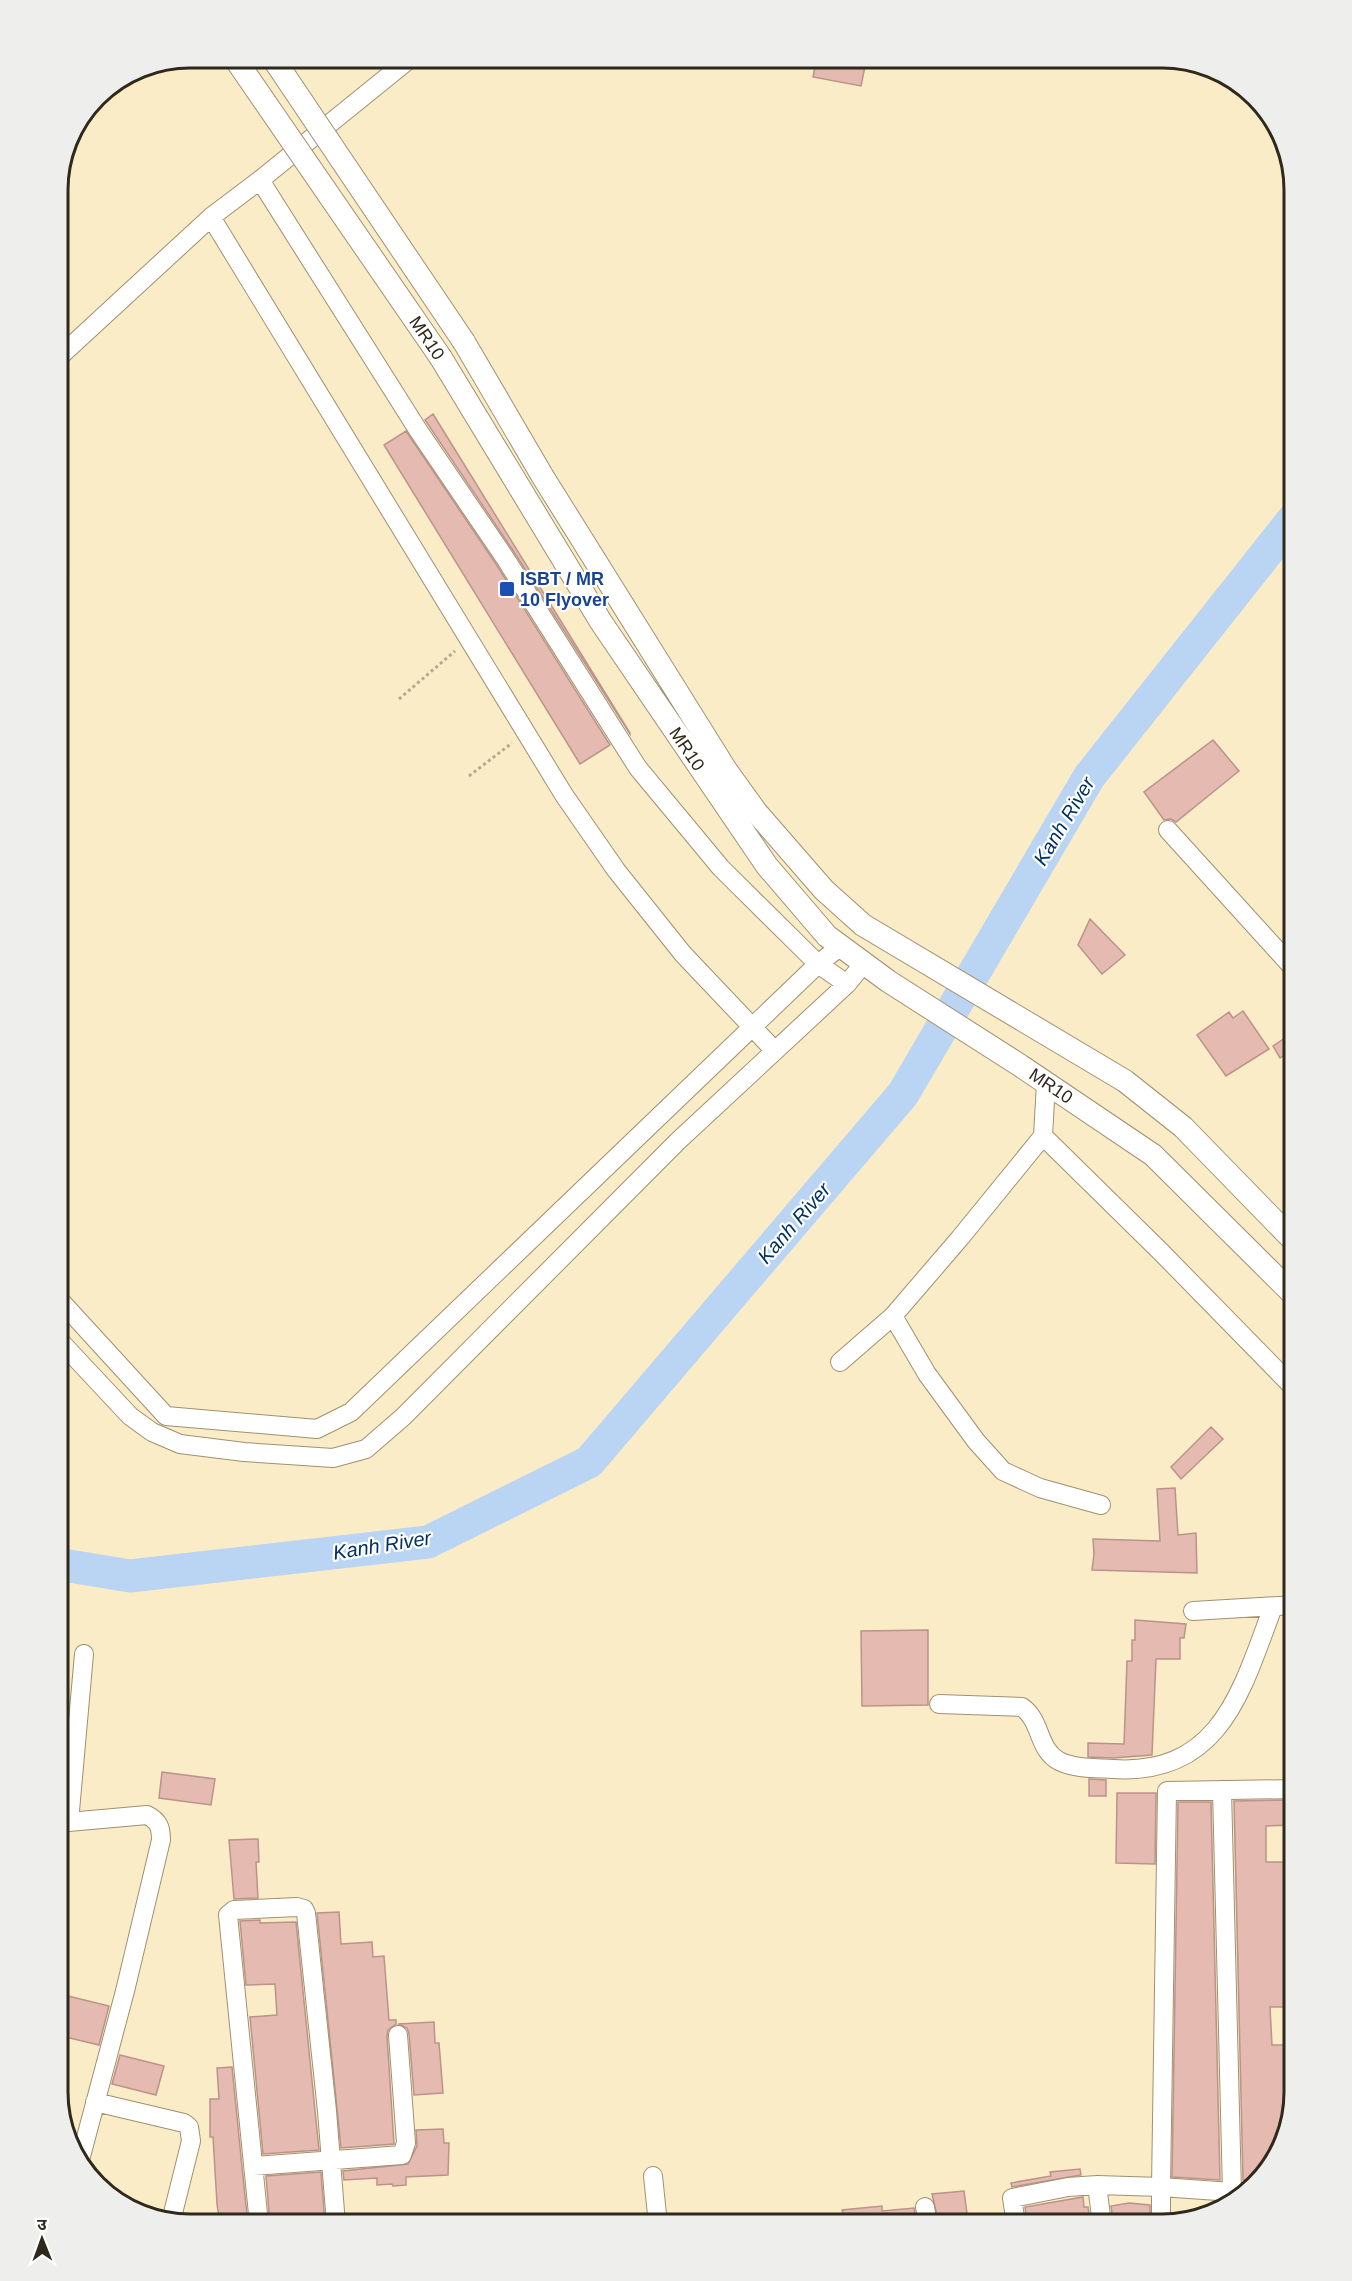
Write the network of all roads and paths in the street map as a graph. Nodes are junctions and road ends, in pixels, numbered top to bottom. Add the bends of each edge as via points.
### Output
1 (242, 68) edge
2 (279, 68) edge
3 (399, 68) edge
4 (260, 180) junction
5 (212, 217) junction
6 (68, 349) edge
7 (468, 640) junction
8 (399, 699) dead end
9 (526, 733) junction
10 (469, 776) dead end
11 (1168, 830) dead end
12 (841, 946) junction
13 (1284, 958) edge
14 (818, 963) junction
15 (864, 963) junction
16 (846, 984) junction
17 (752, 1027) junction
18 (775, 1051) junction
19 (1046, 1083) junction
20 (1043, 1136) junction
21 (1284, 1231) edge
22 (1284, 1285) edge
23 (68, 1309) edge
24 (893, 1316) junction
25 (68, 1350) edge
26 (840, 1362) dead end
27 (1284, 1378) edge
28 (1101, 1505) dead end
29 (1284, 1606) edge
30 (1273, 1607) junction
31 (1193, 1611) dead end
32 (84, 1654) dead end
33 (939, 1704) dead end
34 (68, 1783) edge
35 (1284, 1789) edge
36 (1222, 1790) junction
37 (68, 1823) edge
38 (398, 2035) dead end
39 (94, 2102) junction
40 (82, 2150) edge
41 (331, 2161) junction
42 (253, 2166) junction
43 (653, 2176) dead end
44 (1097, 2185) junction
45 (1161, 2187) junction
46 (1235, 2189) edge
47 (1228, 2194) edge
48 (173, 2212) edge
49 (258, 2213) edge
50 (335, 2213) edge
51 (657, 2213) edge
52 (1014, 2214) edge
53 (1101, 2214) edge
54 (1161, 2214) edge

1 - 12 main road, MR10, bridge via 441,358 608,632 767,866 827,936
2 - 21 main road, MR10, bridge via 464,342 543,477 726,770 757,813 824,890 863,925 1125,1081 1183,1127
3 - 4 street
4 - 5 street
4 - 14 street via 638,768 721,868
5 - 6 street
5 - 7 street
7 - 8 path
7 - 9 street
9 - 10 path
9 - 17 street via 616,870 683,954
11 - 13 street
12 - 14 street
12 - 15 main road, MR10
14 - 16 street
14 - 17 street
15 - 16 street
15 - 19 main road, MR10
16 - 18 street
17 - 18 street
17 - 23 street via 351,1413 317,1429 166,1416
18 - 25 street via 678,1141 403,1417 366,1449 333,1458 180,1444 152,1432 130,1416
19 - 20 street
19 - 22 main road, MR10 via 1153,1155
20 - 24 street
20 - 27 street
24 - 26 street
24 - 28 street via 927,1374 1003,1471 1040,1488
29 - 30 street
30 - 31 street
30 - 33 street via 1242,1690 1216,1730 1189,1754 1164,1766 1135,1770 1060,1762 1049,1754 1036,1723 1022,1707
32 - 34 street
35 - 36 street
36 - 45 street via 1167,1791
36 - 46 street
37 - 39 street via 147,1815 161,1828 128,1980
38 - 41 street via 405,2150 396,2156
39 - 40 street
39 - 48 street via 189,2127 191,2141
41 - 42 street
41 - 42 street via 306,1912 297,1907 234,1910 228,1915
41 - 50 street
42 - 49 street
43 - 51 street
44 - 45 street
44 - 52 street via 1012,2198
44 - 53 street
45 - 47 street
45 - 54 street

